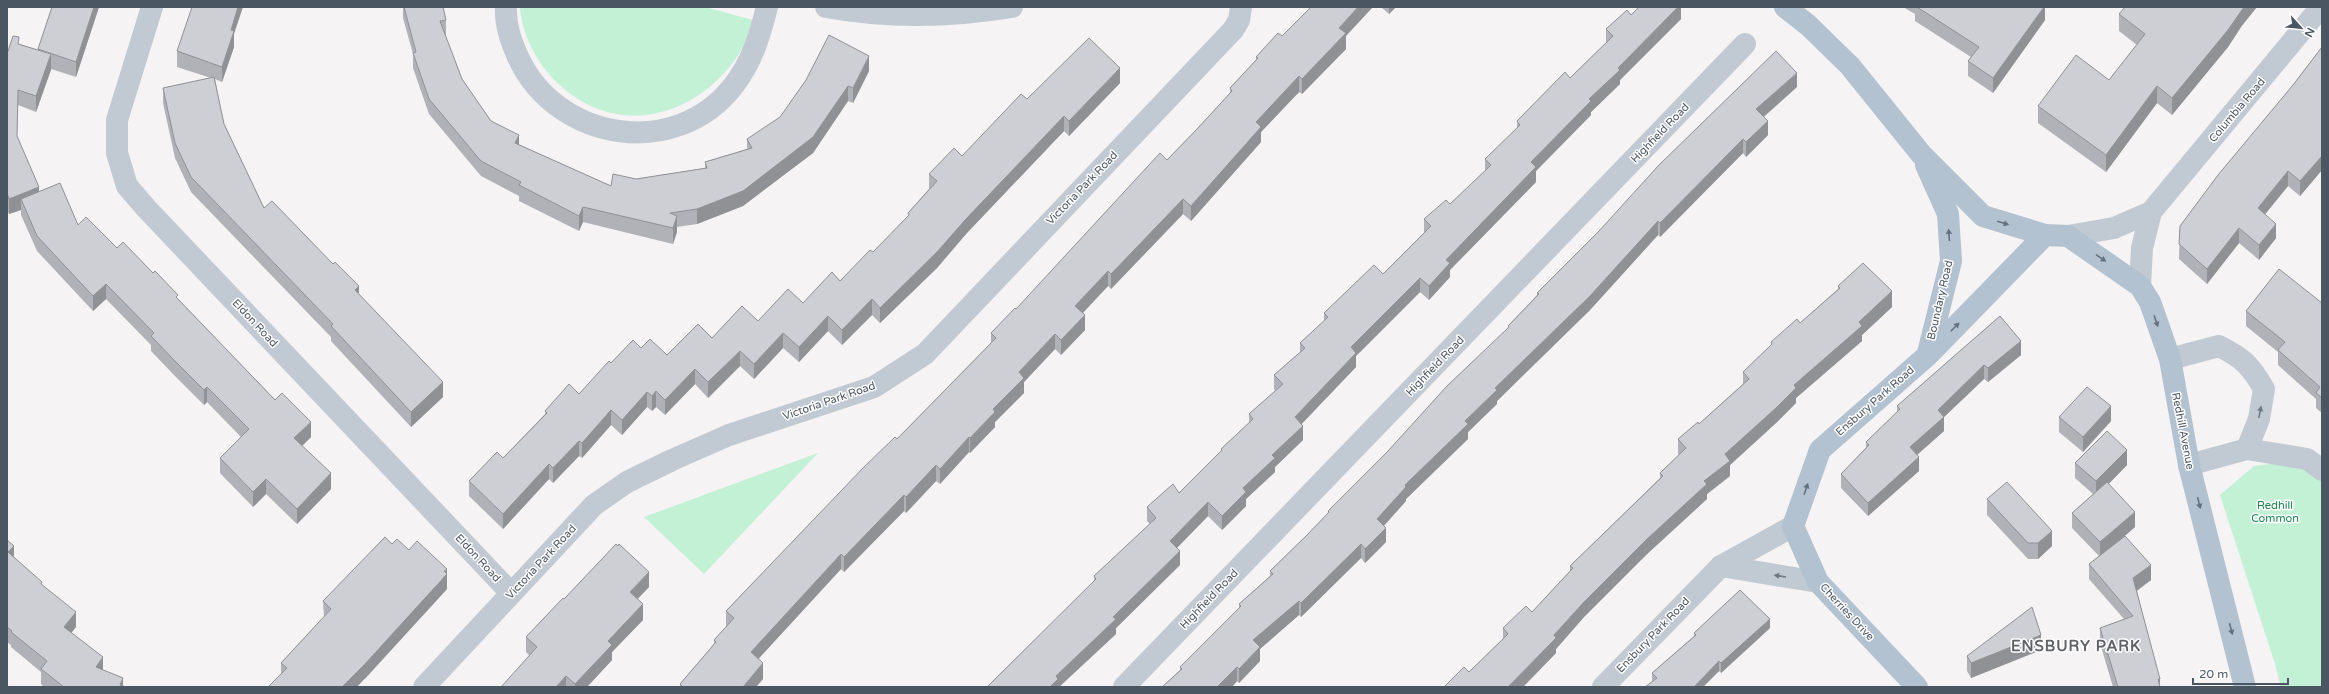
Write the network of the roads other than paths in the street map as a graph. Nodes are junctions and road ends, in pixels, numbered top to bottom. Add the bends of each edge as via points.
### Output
1 (152, 7) edge
2 (506, 7) edge
3 (767, 7) edge
4 (826, 7) edge
5 (1012, 7) edge
6 (1241, 7) edge
7 (1785, 7) edge
8 (2321, 7) edge
9 (1745, 44) dead end
10 (1921, 154) junction
11 (2151, 212) junction
12 (2045, 235) junction
13 (2068, 236) junction
14 (2140, 286) junction
15 (1928, 355) junction
16 (2170, 359) junction
17 (2247, 449) junction
18 (2189, 465) junction
19 (2322, 470) edge
20 (1793, 526) junction
21 (1721, 566) junction
22 (1818, 582) junction
23 (511, 594) junction
24 (424, 687) edge
25 (1124, 687) edge
26 (1603, 687) edge
27 (1917, 687) edge
28 (2245, 687) edge

1 - 23 street, Eldon Road via 117,120 117,153 127,186
2 - 3 street via 511,43 524,70 545,98 567,113 596,126 623,132 654,132 687,122 713,106 734,86 758,42
4 - 5 street via 856,12 922,14 982,12
6 - 23 street, Victoria Park Road via 1239,20 1233,30 925,354 874,387 729,436 627,482 594,505
7 - 10 main road, Boundary Road via 1808,25 1850,66
8 - 11 street, Columbia Road
9 - 25 street, Highfield Road
10 -> 12 main road, Boundary Road via 1983,216
15 -> 10 main road, Boundary Road via 1951,261 1948,214
11 - 13 street, Columbia Road via 2114,228
11 - 14 street, Columbia Road via 2142,248
12 - 13 main road
15 -> 12 main road, Ensbury Park Road
13 -> 14 main road, Redhill Avenue
14 -> 16 main road, Redhill Avenue via 2150,302
20 -> 15 main road, Ensbury Park Road via 1820,450
17 -> 16 street via 2259,419 2264,390 2240,357 2219,346
16 - 18 main road, Redhill Avenue
17 - 18 street
17 - 19 street via 2307,459
18 -> 28 main road, Redhill Avenue
20 - 21 street, Ensbury Park Road
20 - 22 main road, Cherries Drive
22 -> 21 street
21 - 26 street, Ensbury Park Road
22 - 27 main road, Cherries Drive
23 - 24 street, Victoria Park Road

